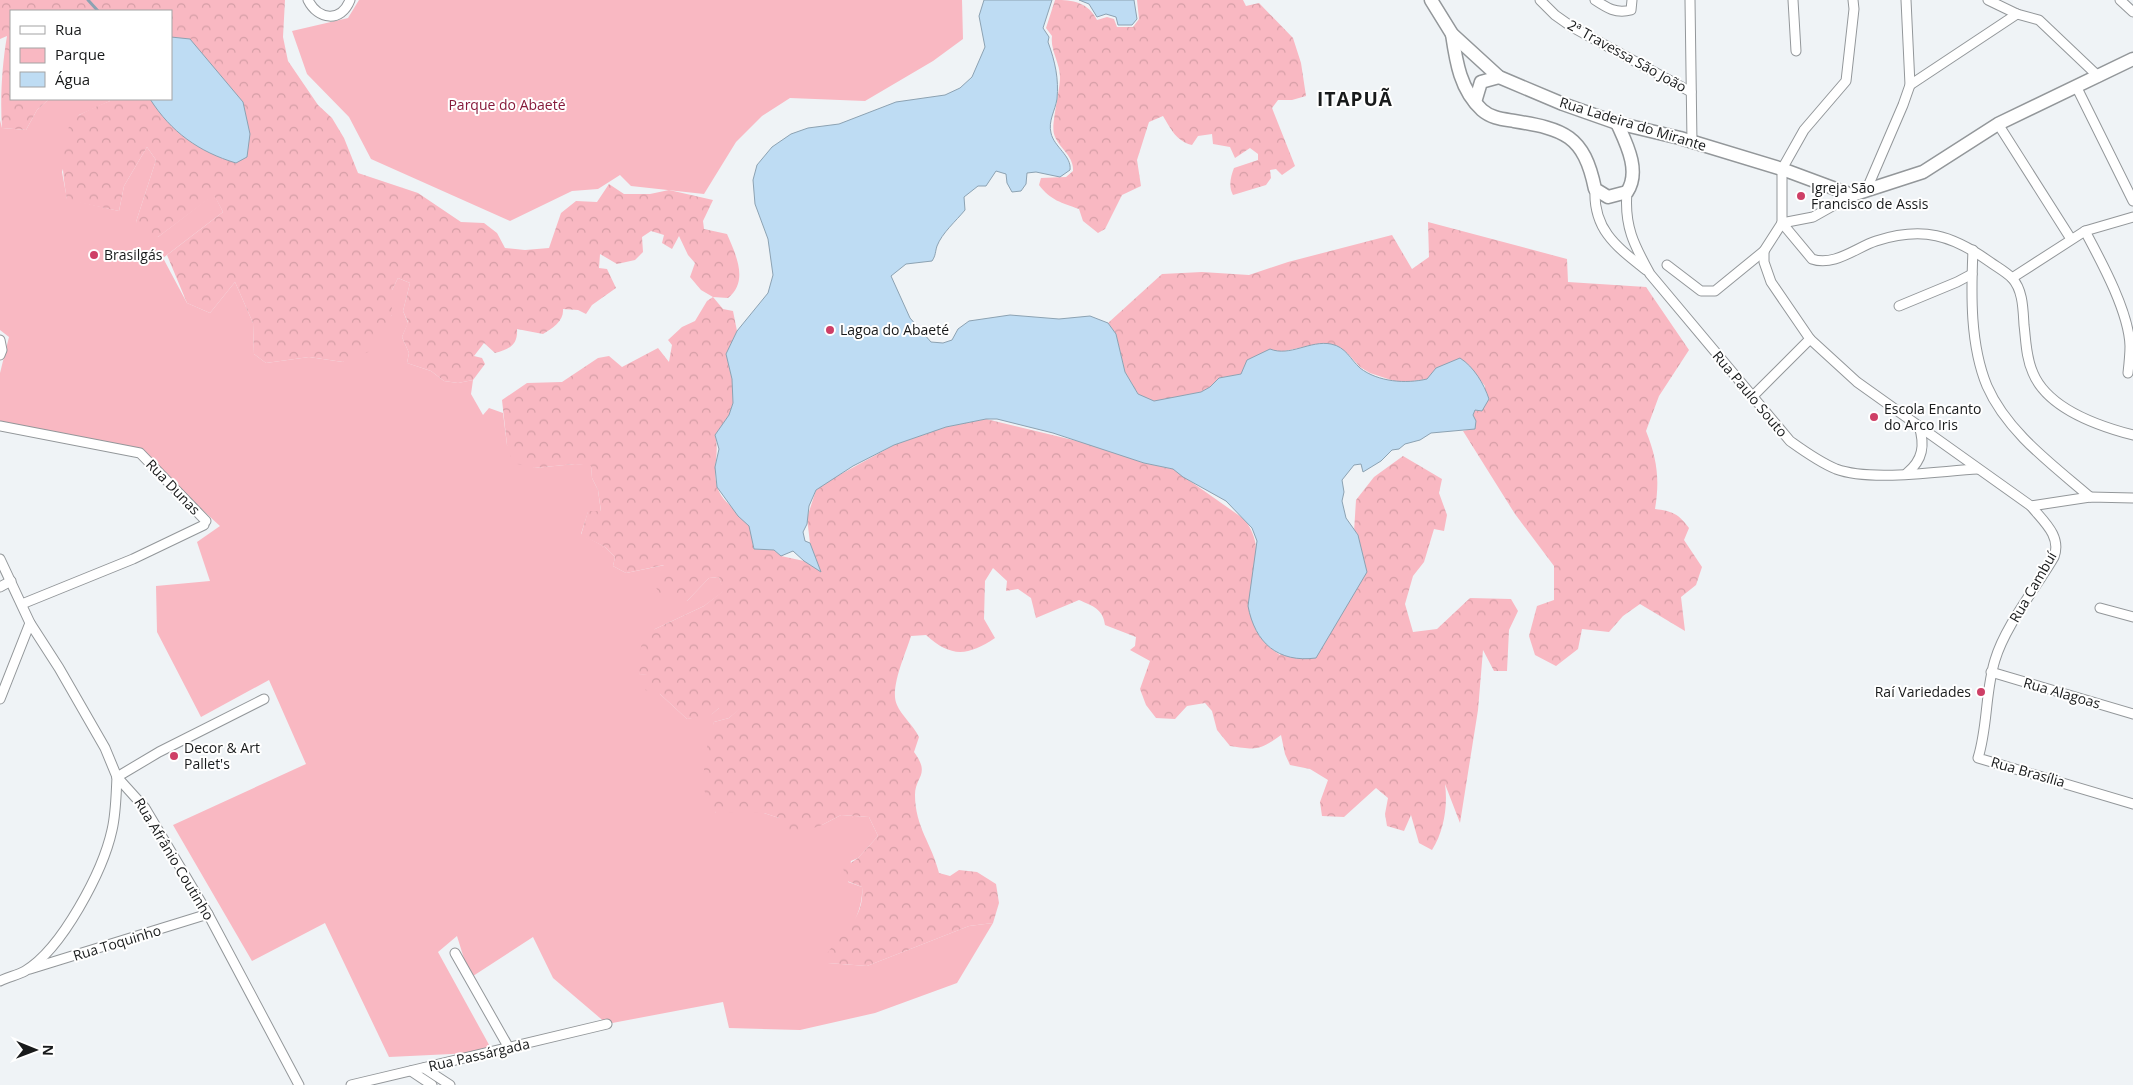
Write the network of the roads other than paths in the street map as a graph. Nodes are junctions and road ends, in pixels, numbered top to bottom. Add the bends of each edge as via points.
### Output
1 (308, 0) edge
2 (350, 0) edge
3 (1431, 0) edge
4 (1540, 0) edge
5 (1595, 0) edge
6 (1632, 0) edge
7 (1690, 0) edge
8 (1793, 0) edge
9 (1853, 0) edge
10 (1906, 0) edge
11 (1988, 0) edge
12 (2120, 0) edge
13 (2133, 12) edge
14 (2017, 14) junction
15 (1452, 34) junction
16 (1796, 51) dead end
17 (2133, 59) edge
18 (1499, 77) junction
19 (2099, 78) junction
20 (1910, 85) junction
21 (2076, 86) junction
22 (1691, 92) junction
23 (1475, 102) junction
24 (1618, 123) junction
25 (1998, 124) junction
26 (1692, 142) junction
27 (1782, 169) junction
28 (1595, 190) junction
29 (1866, 191) junction
30 (1627, 192) junction
31 (1852, 195) junction
32 (2133, 201) edge
33 (2133, 217) edge
34 (1782, 223) junction
35 (2084, 232) junction
36 (2071, 239) junction
37 (1973, 250) junction
38 (1764, 251) junction
39 (1667, 265) dead end
40 (1650, 274) junction
41 (1972, 274) junction
42 (2012, 278) junction
43 (1899, 306) dead end
44 (1810, 339) junction
45 (0, 340) edge
46 (0, 355) edge
47 (2128, 372) dead end
48 (1752, 396) junction
49 (0, 426) edge
50 (1919, 426) junction
51 (2133, 435) edge
52 (1978, 469) junction
53 (1906, 473) junction
54 (2090, 497) junction
55 (2133, 498) edge
56 (2031, 506) junction
57 (0, 559) edge
58 (11, 581) junction
59 (0, 587) edge
60 (22, 604) junction
61 (2100, 608) dead end
62 (2133, 617) edge
63 (30, 623) junction
64 (1991, 672) junction
65 (0, 699) edge
66 (264, 699) dead end
67 (2133, 714) edge
68 (117, 777) junction
69 (2133, 804) edge
70 (208, 914) junction
71 (455, 953) dead end
72 (25, 971) junction
73 (0, 981) edge
74 (607, 1024) dead end
75 (509, 1048) junction
76 (424, 1068) junction
77 (411, 1071) junction
78 (299, 1085) edge
79 (351, 1085) edge
80 (432, 1085) edge
81 (450, 1085) edge

1 - 2 street via 313,10 323,17 336,16 347,8
3 - 15 street, Rua Ladeira do Mirante
4 - 22 street, 2ª Travessa São João via 1572,27
5 - 6 street via 1609,10 1624,12 1632,10
7 - 22 street
8 - 16 street
9 - 27 street via 1846,81 1804,130
10 - 20 street
11 - 14 street
12 - 13 street
14 - 19 street via 2039,20
14 - 20 street
15 - 18 street, Rua Ladeira do Mirante
15 - 23 street, Rua Paulo Souto via 1462,82
17 - 19 street
18 - 23 street via 1481,82
18 - 24 street, Rua Ladeira do Mirante
19 - 21 street
20 - 29 street
21 - 25 street
21 - 32 street
22 - 26 street
23 - 28 street, Rua Paulo Souto via 1490,116 1550,127 1571,138 1587,160
24 - 26 street, Rua Ladeira do Mirante
24 - 30 street, Rua Paulo Souto via 1632,165 1631,187
25 - 29 street via 1922,172
25 - 36 street
26 - 27 street, Rua Ladeira do Mirante
27 - 31 street, Rua Ladeira do Mirante
27 - 34 street
28 - 30 street via 1608,197
28 - 40 street, Rua Paulo Souto via 1600,222 1607,235
29 - 31 street
30 - 40 street, Rua Paulo Souto via 1632,242
31 - 34 street via 1813,217
33 - 35 street
34 - 37 street via 1812,258 1820,261 1831,260 1876,241 1930,234 1948,238
34 - 38 street
35 - 36 street
35 - 47 street via 2110,279 2126,328 2130,346
36 - 42 street
37 - 41 street
37 - 42 street
38 - 39 street via 1715,291 1701,291
38 - 44 street, Rua Cambuí via 1771,282
40 - 48 street, Rua Paulo Souto
41 - 43 street
41 - 54 street via 1977,343 1981,370 1988,388 2010,422 2030,444
42 - 51 street via 2021,296 2027,356 2033,375 2064,408
44 - 48 street
44 - 50 street, Rua Cambuí via 1857,382
45 - 46 street
48 - 53 street, Rua Paulo Souto via 1790,441 1836,469 1859,474
49 - 60 street, Rua Dunas via 140,454 205,523 133,559
50 - 52 street, Rua Cambuí
50 - 53 street via 1922,450
52 - 53 street, Rua Paulo Souto
52 - 56 street, Rua Cambuí
54 - 55 street
54 - 56 street
56 - 64 street, Rua Cambuí via 2052,532 2057,550 2006,633
57 - 58 street, Rua Afrânio Coutinho
58 - 59 street
58 - 60 street, Rua Afrânio Coutinho
60 - 63 street, Rua Afrânio Coutinho
61 - 62 street
63 - 65 street
63 - 68 street, Rua Afrânio Coutinho via 101,740
64 - 67 street, Rua Alagoas
64 - 69 street, Rua Brasília via 1978,758
66 - 68 street
68 - 70 street, Rua Afrânio Coutinho via 145,808
68 - 72 street via 112,830 98,870 59,936 47,952
70 - 72 street, Rua Toquinho
70 - 78 street, Rua Afrânio Coutinho
71 - 75 street
72 - 73 street
74 - 75 street, Rua Passárgada
75 - 76 street, Rua Passárgada
76 - 77 street, Rua Passárgada
76 - 81 street
77 - 79 street, Rua Passárgada
77 - 80 street

